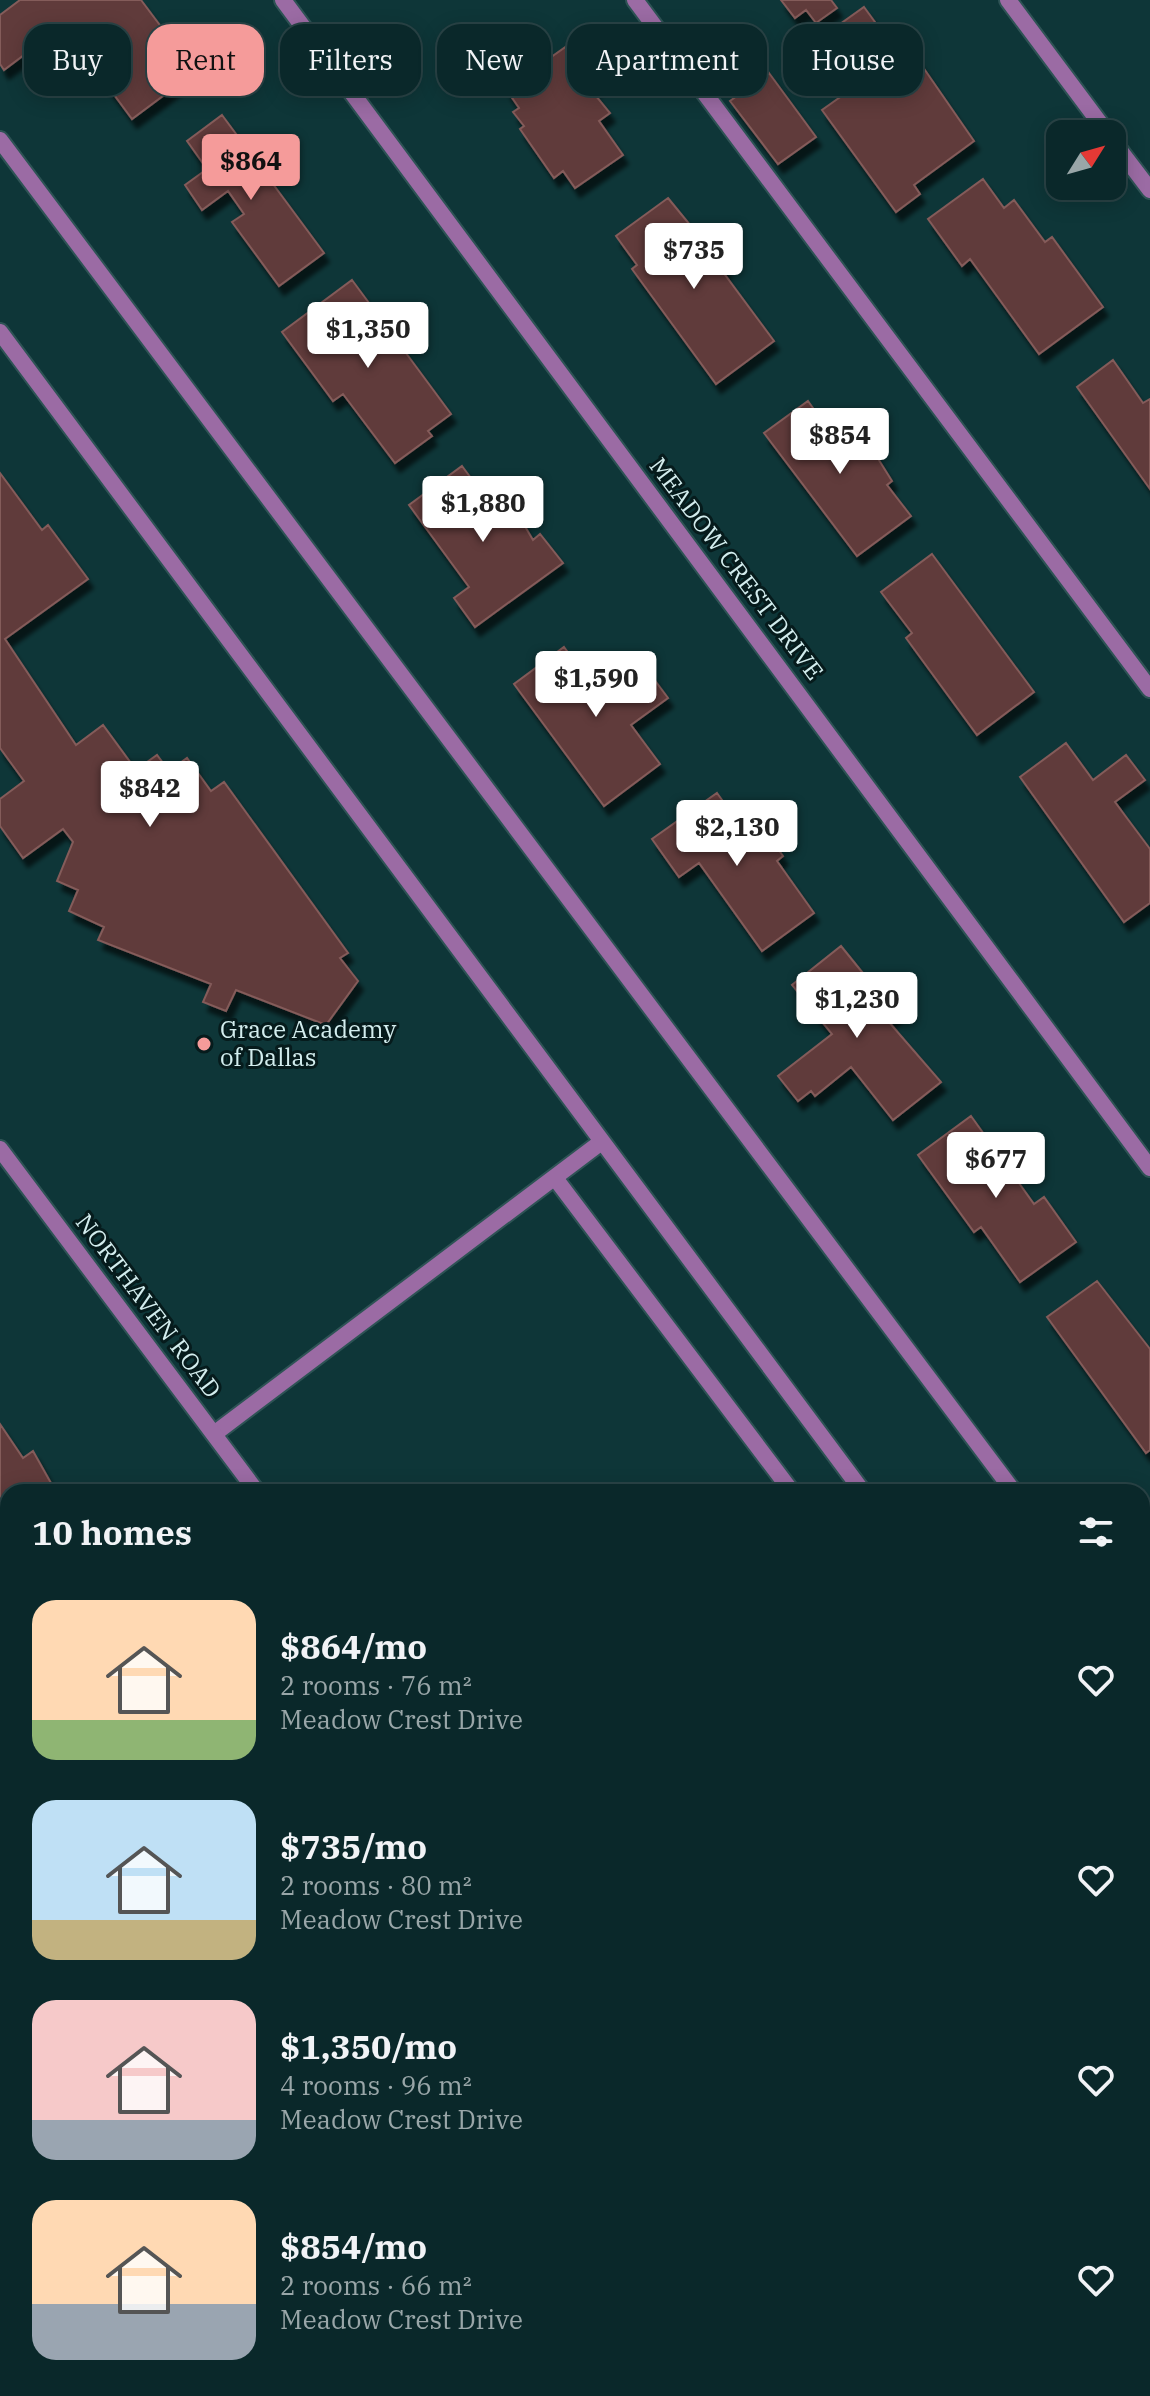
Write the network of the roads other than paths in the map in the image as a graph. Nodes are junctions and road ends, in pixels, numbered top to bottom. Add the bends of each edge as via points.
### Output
1 (283, 0) edge
2 (635, 0) edge
3 (1008, 0) edge
4 (1098, 120) edge
5 (0, 140) edge
6 (1126, 158) edge
7 (1150, 190) edge
8 (0, 332) edge
9 (1150, 689) edge
10 (600, 1143) junction
11 (0, 1149) edge
12 (1150, 1168) edge
13 (555, 1178) junction
14 (214, 1434) junction
15 (251, 1484) edge
16 (786, 1484) edge
17 (857, 1484) edge
18 (1008, 1484) edge

1 - 12 street, MEADOW CREST DRIVE
2 - 9 street
3 - 4 street
5 - 18 street
6 - 7 street
8 - 10 street
10 - 13 street
10 - 17 street
11 - 14 street, NORTHAVEN ROAD
13 - 14 street
13 - 16 street
14 - 15 street, NORTHAVEN ROAD

